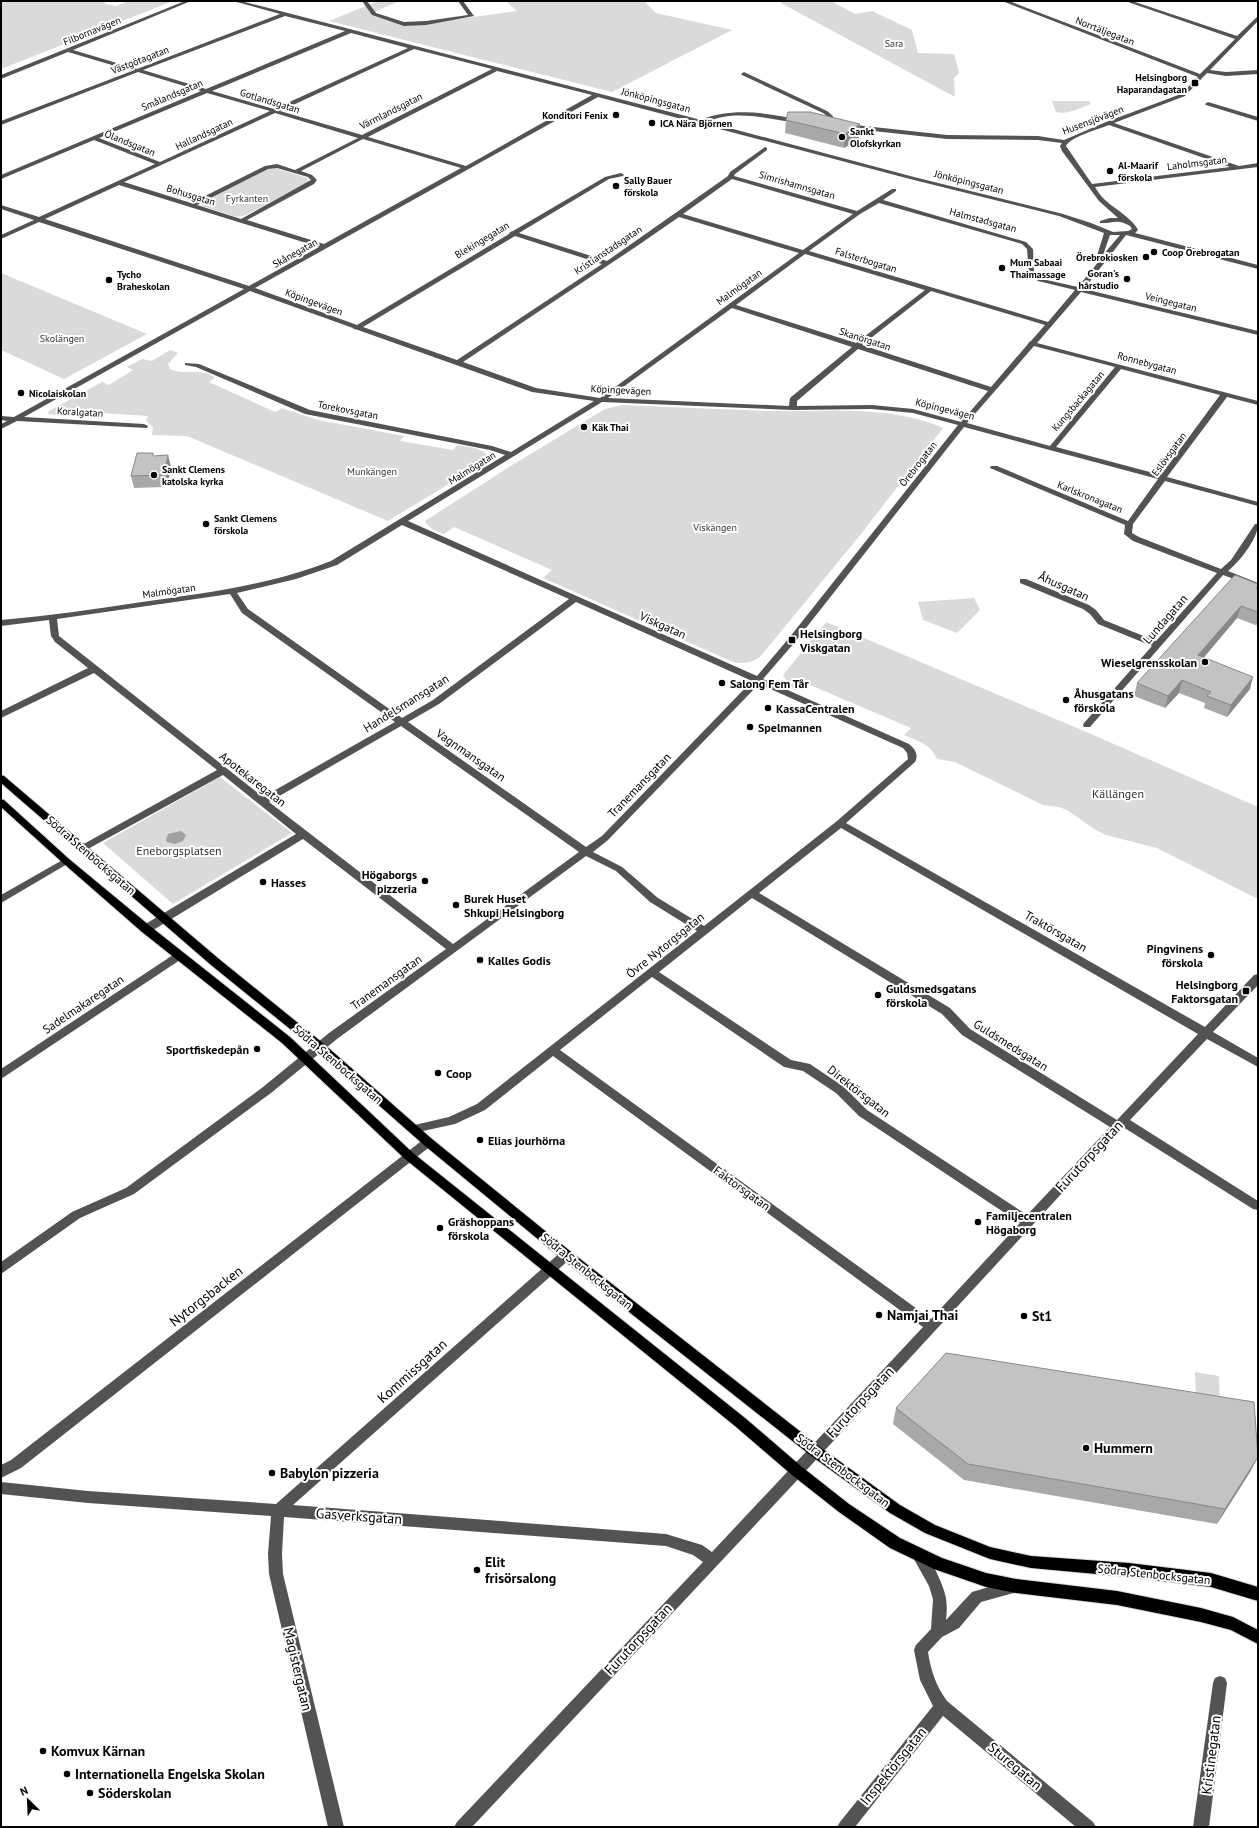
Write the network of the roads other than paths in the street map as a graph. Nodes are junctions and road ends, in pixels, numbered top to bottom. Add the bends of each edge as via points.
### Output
1 (189, 1) edge
2 (235, 1) edge
3 (364, 1) edge
4 (460, 1) edge
5 (1004, 1) edge
6 (1127, 1) edge
7 (285, 14) junction
8 (1258, 18) edge
9 (350, 31) junction
10 (1237, 38) junction
11 (414, 47) junction
12 (68, 50) junction
13 (496, 69) junction
14 (137, 70) junction
15 (1258, 72) edge
16 (1203, 73) junction
17 (744, 74) dead end
18 (1, 77) edge
19 (205, 91) junction
20 (597, 95) junction
21 (1208, 104) dead end
22 (273, 112) junction
23 (1258, 116) edge
24 (1251, 117) junction
25 (1258, 119) edge
26 (801, 121) edge
27 (702, 122) junction
28 (1, 123) edge
29 (1108, 123) junction
30 (94, 138) junction
31 (362, 138) junction
32 (1065, 142) junction
33 (765, 149) dead end
34 (160, 164) junction
35 (1258, 165) edge
36 (467, 168) junction
37 (1238, 168) junction
38 (295, 172) junction
39 (621, 175) dead end
40 (1, 177) edge
41 (731, 177) junction
42 (120, 183) junction
43 (1090, 186) junction
44 (894, 190) dead end
45 (1101, 200) junction
46 (879, 201) junction
47 (192, 206) junction
48 (1, 207) edge
49 (858, 212) junction
50 (679, 215) junction
51 (1072, 218) junction
52 (38, 220) junction
53 (241, 221) junction
54 (1104, 221) junction
55 (1126, 221) junction
56 (1135, 227) junction
57 (1105, 231) junction
58 (512, 234) junction
59 (1127, 234) junction
60 (1, 237) edge
61 (1152, 239) junction
62 (326, 247) junction
63 (805, 252) junction
64 (607, 263) junction
65 (1098, 265) junction
66 (1258, 267) edge
67 (249, 289) junction
68 (930, 289) junction
69 (1079, 290) junction
70 (731, 305) junction
71 (1048, 324) junction
72 (356, 328) junction
73 (1258, 333) edge
74 (1031, 344) junction
75 (856, 347) junction
76 (458, 362) junction
77 (187, 364) dead end
78 (1120, 366) junction
79 (993, 390) junction
80 (1225, 394) junction
81 (601, 400) junction
82 (1258, 403) edge
83 (793, 408) junction
84 (1, 418) edge
85 (16, 419) junction
86 (963, 424) junction
87 (144, 426) dead end
88 (1, 427) edge
89 (1052, 448) junction
90 (512, 455) junction
91 (994, 468) dead end
92 (1164, 478) junction
93 (1258, 504) edge
94 (403, 522) junction
95 (1129, 524) junction
96 (1258, 526) edge
97 (1222, 572) junction
98 (1023, 581) dead end
99 (1258, 586) edge
100 (233, 592) junction
101 (575, 599) junction
102 (53, 618) junction
103 (1, 623) edge
104 (1158, 645) junction
105 (94, 669) junction
106 (758, 680) junction
107 (1, 715) edge
108 (401, 722) junction
109 (1088, 725) dead end
110 (912, 753) joint
111 (223, 771) junction
112 (1, 778) edge
113 (1, 802) edge
114 (262, 802) junction
115 (840, 823) junction
116 (303, 834) junction
117 (83, 848) junction
118 (586, 852) junction
119 (66, 861) junction
120 (752, 893) junction
121 (1, 900) edge
122 (165, 918) junction
123 (146, 929) junction
124 (703, 930) junction
125 (453, 949) junction
126 (179, 955) junction
127 (652, 972) junction
128 (1258, 978) edge
129 (1206, 1032) junction
130 (320, 1047) junction
131 (553, 1051) junction
132 (307, 1059) junction
133 (1258, 1063) edge
134 (1, 1075) edge
135 (1120, 1123) junction
136 (414, 1129) junction
137 (428, 1142) junction
138 (410, 1156) junction
139 (1258, 1206) edge
140 (1028, 1222) junction
141 (566, 1255) junction
142 (1, 1269) edge
143 (549, 1269) junction
144 (930, 1326) junction
145 (815, 1451) junction
146 (797, 1471) junction
147 (1, 1472) edge
148 (1, 1488) edge
149 (278, 1510) junction
150 (918, 1554) junction
151 (712, 1560) junction
152 (1016, 1586) junction
153 (1258, 1594) edge
154 (937, 1632) junction
155 (1258, 1637) edge
156 (1220, 1684) dead end
157 (942, 1706) junction
158 (336, 1827) edge
159 (462, 1827) edge
160 (845, 1827) edge
161 (1088, 1827) edge
162 (1201, 1827) edge

1 - 12 street, Filbornavägen
2 - 7 street, Jönköpingsgatan
3 - 4 street via 371,11 383,18 409,24 471,16
5 - 16 street, Norrtäljegatan via 1167,65
6 - 10 street
7 - 9 street, Jönköpingsgatan
7 - 14 street, Västgötagatan
8 - 10 street, Husensjövägen
9 - 11 street, Jönköpingsgatan
9 - 19 street, Smålandsgatan
10 - 16 street, Husensjövägen
11 - 13 street, Jönköpingsgatan
11 - 22 street, Hallandsgatan
12 - 14 street, Gotlandsgatan
12 - 18 street, Filbornavägen
13 - 20 street, Jönköpingsgatan
13 - 31 street, Värmlandsgatan
14 - 19 street, Gotlandsgatan
14 - 28 street, Västgötagatan
15 - 16 street, Norrtäljegatan
16 - 29 street, Husensjövägen via 1180,96
17 - 32 street, Husensjövägen via 824,111 830,116 825,124 947,136 1027,138
19 - 22 street, Gotlandsgatan
19 - 30 street, Smålandsgatan
20 - 27 street, Jönköpingsgatan
20 - 36 street, Skånegatan
21 - 24 street
22 - 31 street, Gotlandsgatan
22 - 34 street, Hallandsgatan
23 - 24 street
24 - 25 street
26 - 27 street via 729,114 716,115
27 - 51 street, Jönköpingsgatan
29 - 32 street, Husensjövägen
29 - 37 street
30 - 34 street, Ölandsgatan
30 - 40 street, Smålandsgatan
31 - 36 street, Gotlandsgatan
31 - 38 street, Värmlandsgatan
32 - 43 street via 1065,151
33 - 41 street, Kristianstadsgatan via 732,173
34 - 42 street, Hallandsgatan
35 - 37 street, Laholmsgatan
36 - 62 street, Skånegatan
37 - 43 street, Laholmsgatan
38 - 47 street via 277,166 267,167
38 - 53 street via 310,176 314,181
39 - 58 street, Blekingegatan via 607,178
41 - 49 street, Simrishamnsgatan
41 - 50 street, Kristianstadsgatan
42 - 47 street, Bohusgatan
42 - 52 street, Hallandsgatan
43 - 45 street
44 - 46 street, Malmögatan
45 - 54 street
45 - 55 street
46 - 49 street, Malmögatan
46 - 69 street, Halmstadsgatan via 1022,242 1029,247 1032,275 1044,281
47 - 53 street, Bohusgatan
48 - 52 street, Köpingevägen
49 - 63 street, Malmögatan
50 - 63 street, Falsterbogatan
50 - 64 street, Kristianstadsgatan
51 - 54 street, Jönköpingsgatan
51 - 57 street, Jönköpingsgatan
52 - 60 street, Hallandsgatan
52 - 67 street, Köpingevägen
53 - 62 street, Bohusgatan
54 - 55 street, Jönköpingsgatan
54 - 57 street via 1100,227
55 - 56 street
56 - 59 street, Örebrogatan via 1133,232
56 - 61 street
57 - 59 street, Jönköpingsgatan
57 - 65 street, Örebrogatan via 1106,239
58 - 64 street
58 - 72 street, Blekingegatan
59 - 61 street
59 - 65 street, Örebrogatan
61 - 66 street
62 - 67 street, Skånegatan
63 - 68 street, Falsterbogatan
63 - 70 street, Malmögatan
64 - 76 street, Kristianstadsgatan
65 - 69 street, Örebrogatan
67 - 72 street, Köpingevägen
67 - 85 street, Skånegatan
68 - 71 street, Falsterbogatan
68 - 75 street
69 - 71 street, Örebrogatan
69 - 73 street, Veingegatan
70 - 75 street, Skanörgatan
70 - 81 street, Malmögatan
71 - 74 street, Örebrogatan
72 - 76 street, Köpingevägen
74 - 78 street, Ronnebygatan
74 - 79 street, Örebrogatan
75 - 79 street, Skanörgatan
75 - 83 street via 794,400
76 - 81 street, Köpingevägen via 535,390
77 - 90 street, Torekovsgatan via 308,412 492,448
78 - 80 street, Ronnebygatan
78 - 89 street, Kungsbackagatan
79 - 86 street, Örebrogatan
80 - 82 street, Ronnebygatan
80 - 92 street, Eslövsgatan
81 - 83 street, Köpingevägen
81 - 90 street, Malmögatan
83 - 86 street, Köpingevägen via 904,409
84 - 85 street, Koralgatan
85 - 87 street, Koralgatan
85 - 88 street, Skånegatan
86 - 89 street, Köpingevägen
86 - 106 street, Örebrogatan via 818,609
89 - 92 street, Köpingevägen
90 - 94 street, Malmögatan
91 - 95 street, Karlskronagatan
92 - 93 street, Köpingevägen
92 - 95 street, Eslövsgatan
94 - 100 street, Malmögatan via 351,554 312,572
94 - 101 street, Viskgatan
95 - 97 street, Karlskronagatan via 1128,534
96 - 97 street, Lundagatan via 1234,562
97 - 99 street, Karlskronagatan
97 - 104 street, Lundagatan
98 - 104 street, Åhusgatan via 1086,607 1101,622
100 - 102 street, Malmögatan
100 - 108 street, Vagnmansgatan via 246,611
101 - 106 street, Viskgatan
101 - 108 street, Handelsmansgatan via 436,702
102 - 103 street, Malmögatan
102 - 105 street, Apotekaregatan via 55,636 58,640
104 - 109 street, Lundagatan
105 - 107 street
105 - 111 street, Apotekaregatan
106 - 110 street, Viskgatan via 906,746
106 - 118 street, Tranemansgatan via 620,823
108 - 114 street, Handelsmansgatan
108 - 118 street, Vagnmansgatan
110 - 115 street, Övre Nytorgsgatan via 912,760
111 - 114 street, Apotekaregatan
111 - 117 street
112 - 117 main road, Södra Stenbocksgatan
113 - 119 main road, Södra Stenbocksgatan
114 - 116 street, Apotekaregatan
115 - 120 street, Övre Nytorgsgatan
115 - 129 street, Traktörsgatan
116 - 122 street
116 - 125 street, Apotekaregatan
117 - 122 main road, Södra Stenbocksgatan
118 - 124 street, Vagnmansgatan via 619,870 654,900
118 - 125 street, Tranemansgatan
119 - 121 street
119 - 123 main road, Södra Stenbocksgatan
120 - 124 street, Övre Nytorgsgatan
120 - 135 street, Guldsmedsgatan via 946,1011 966,1032
122 - 123 street
122 - 130 main road, Södra Stenbocksgatan
123 - 126 main road, Södra Stenbocksgatan
124 - 127 street, Övre Nytorgsgatan
125 - 130 street, Tranemansgatan
126 - 132 main road, Södra Stenbocksgatan
126 - 134 street, Sadelmakaregatan
127 - 131 street, Övre Nytorgsgatan
127 - 140 street, Direktörsgatan via 788,1064 806,1068 840,1090 863,1113
128 - 129 street, Furutorpsgatan
129 - 133 street, Traktörsgatan
129 - 135 street, Furutorpsgatan
130 - 132 street, Tranemansgatan
130 - 136 main road, Södra Stenbocksgatan
131 - 136 street, Övre Nytorgsgatan via 481,1107 451,1121
131 - 144 street, Faktorsgatan
132 - 138 main road, Södra Stenbocksgatan
132 - 142 street, Tranemansgatan via 124,1195 76,1215
135 - 139 street, Guldsmedsgatan
135 - 140 street, Furutorpsgatan
136 - 137 main road, Södra Stenbocksgatan
137 - 138 street, Nytorgsbacken
137 - 141 main road, Södra Stenbocksgatan
138 - 143 main road, Södra Stenbocksgatan
138 - 147 street, Nytorgsbacken via 16,1464
140 - 144 street, Furutorpsgatan
141 - 143 street, Kommissgatan
141 - 145 main road, Södra Stenbocksgatan
143 - 146 main road, Södra Stenbocksgatan
143 - 149 street, Kommissgatan
144 - 145 street, Furutorpsgatan
145 - 146 street, Furutorpsgatan
145 - 153 main road, Södra Stenbocksgatan via 901,1512 950,1538 990,1553 1030,1562 1211,1580
146 - 150 main road, Södra Stenbocksgatan via 844,1508
146 - 151 street, Furutorpsgatan
148 - 149 street, Gasverksgatan via 88,1497
149 - 151 street, Gasverksgatan via 666,1540 697,1550
149 - 158 street, Magistergatan via 276,1574
150 - 152 main road, Södra Stenbocksgatan via 963,1574
150 - 154 street via 936,1585 940,1598 941,1613
151 - 159 street, Furutorpsgatan
152 - 154 street, Södra Stenbocksgatan via 977,1597 954,1624
152 - 155 main road, Södra Stenbocksgatan via 1117,1598 1194,1613 1233,1624
154 - 157 street, Södra Stenbocksgatan via 921,1650 927,1682
156 - 162 street, Kristinegatan
157 - 160 street, Inspektörsgatan
157 - 161 street, Sturegatan

